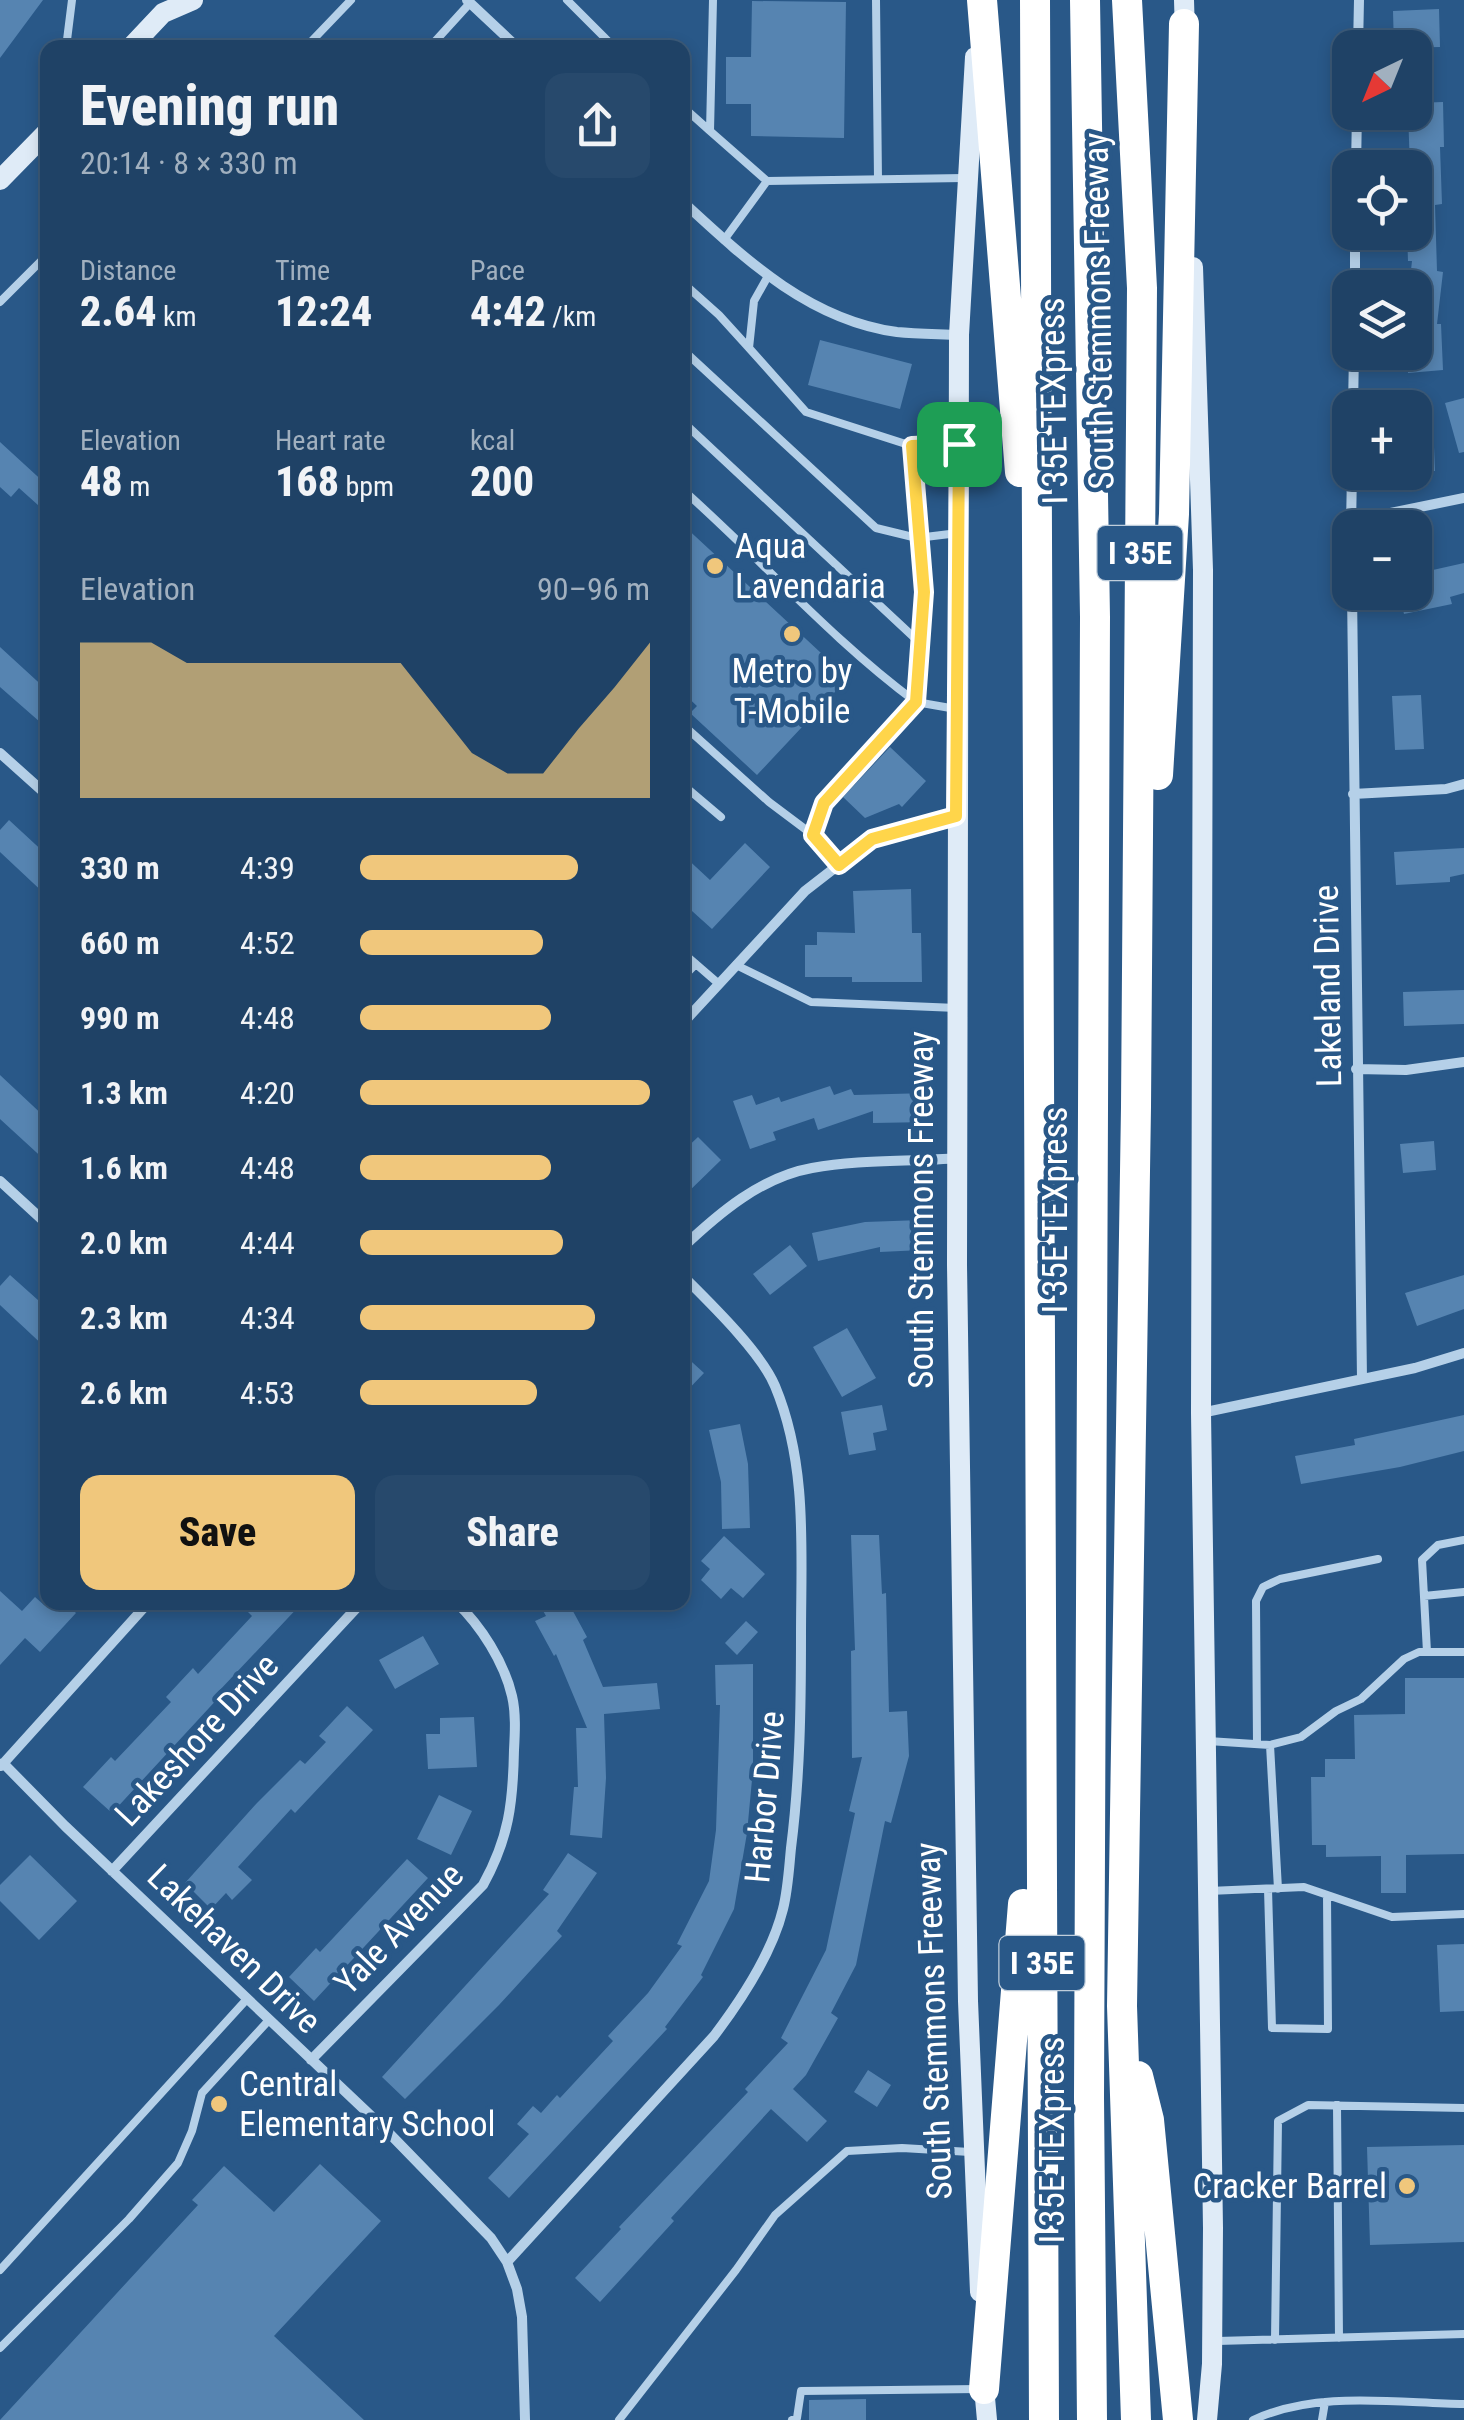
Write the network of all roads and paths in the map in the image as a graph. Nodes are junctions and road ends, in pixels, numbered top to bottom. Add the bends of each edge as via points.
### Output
1 (72, 0) edge
2 (193, 0) edge
3 (351, 0) edge
4 (567, 0) edge
5 (712, 0) edge
6 (876, 0) edge
7 (980, 0) edge
8 (1035, 0) edge
9 (1085, 0) edge
10 (1094, 0) edge
11 (1127, 0) edge
12 (1358, 0) edge
13 (468, 2) edge
14 (165, 6) edge
15 (1184, 12) edge
16 (1358, 30) edge
17 (67, 40) edge
18 (137, 40) edge
19 (314, 40) edge
20 (436, 40) edge
21 (509, 40) edge
22 (608, 40) edge
23 (690, 113) edge
24 (710, 131) junction
25 (40, 139) edge
26 (3, 170) edge
27 (968, 178) junction
28 (878, 179) junction
29 (767, 180) junction
30 (690, 208) edge
31 (724, 240) junction
32 (40, 262) edge
33 (768, 276) junction
34 (690, 289) edge
35 (0, 302) edge
36 (959, 334) junction
37 (749, 348) junction
38 (1090, 349) junction
39 (690, 356) edge
40 (690, 428) edge
41 (959, 444) junction
42 (912, 446) junction
43 (690, 496) edge
44 (1464, 498) edge
45 (1412, 510) edge
46 (958, 533) junction
47 (917, 538) junction
48 (1352, 610) edge
49 (920, 644) junction
50 (916, 702) junction
51 (957, 709) junction
52 (690, 731) edge
53 (1040, 739) junction
54 (0, 752) edge
55 (1464, 784) edge
56 (40, 789) edge
57 (690, 791) edge
58 (1352, 794) junction
59 (956, 816) junction
60 (721, 817) dead end
61 (813, 835) junction
62 (839, 865) junction
63 (690, 959) edge
64 (696, 964) junction
65 (736, 966) junction
66 (690, 970) edge
67 (719, 984) junction
68 (957, 1008) junction
69 (690, 1015) edge
70 (1464, 1062) edge
71 (1356, 1069) junction
72 (1136, 1107) junction
73 (959, 1158) junction
74 (0, 1182) edge
75 (40, 1219) edge
76 (690, 1241) edge
77 (690, 1283) edge
78 (1464, 1353) edge
79 (1362, 1378) junction
80 (1202, 1413) junction
81 (1042, 1506) junction
82 (1464, 1540) edge
83 (1378, 1559) dead end
84 (1464, 1592) edge
85 (1424, 1596) junction
86 (142, 1610) edge
87 (355, 1610) edge
88 (463, 1610) edge
89 (1427, 1652) junction
90 (1464, 1652) edge
91 (1206, 1741) junction
92 (1256, 1744) junction
93 (1270, 1745) junction
94 (1, 1765) edge
95 (112, 1870) junction
96 (1273, 1889) junction
97 (1208, 1892) junction
98 (1327, 1895) junction
99 (1464, 1914) edge
100 (247, 1999) junction
101 (1122, 2006) junction
102 (269, 2020) junction
103 (312, 2060) junction
104 (1337, 2105) junction
105 (1464, 2108) edge
106 (974, 2152) junction
107 (507, 2262) junction
108 (0, 2270) edge
109 (1464, 2334) edge
110 (1339, 2338) junction
111 (1276, 2340) junction
112 (1212, 2342) junction
113 (0, 2348) edge
114 (984, 2389) junction
115 (1325, 2402) junction
116 (1464, 2404) edge
117 (525, 2420) edge
118 (618, 2420) edge
119 (795, 2420) edge
120 (987, 2420) edge
121 (1044, 2420) edge
122 (1092, 2420) edge
123 (1136, 2420) edge
124 (1178, 2420) edge
125 (1207, 2420) edge
126 (1253, 2420) edge
127 (1322, 2420) edge

1 - 17 lane
2 - 14 main road
3 - 19 lane
4 - 22 lane
5 - 24 lane
6 - 28 lane
7 - 27 main road, South Stemmons Freeway
7 - 53 highway
8 - 53 highway, South Stemmons Freeway / I 35E
9 - 38 highway, I 35E TEXpress
10 - 38 highway
11 - 72 highway, South Stemmons Freeway / I 35E via 1142,288
12 - 16 street
13 - 20 lane
13 - 21 street
14 - 18 main road
15 - 72 highway via 1174,514
15 - 80 main road via 1203,570
23 - 24 lane
24 - 29 lane
25 - 26 main road
27 - 28 lane
27 - 36 main road, South Stemmons Freeway
28 - 29 lane
29 - 31 lane
30 - 31 street
31 - 33 street
32 - 35 lane
33 - 36 street via 849,320 896,332
33 - 37 lane via 754,301
34 - 37 lane
36 - 41 main road, South Stemmons Freeway
37 - 42 lane via 806,412
38 - 122 highway, I 35E TEXpress
39 - 47 lane via 876,528
40 - 49 lane
41 - 42 lane
41 - 46 main road, South Stemmons Freeway
42 - 47 lane
43 - 50 lane
44 - 45 street
46 - 47 lane
46 - 51 main road, South Stemmons Freeway
47 - 49 lane via 924,592
48 - 58 street, Lakeland Drive
49 - 50 lane
50 - 51 lane
50 - 61 lane via 824,803
51 - 59 main road, South Stemmons Freeway
52 - 61 lane
53 - 81 highway, South Stemmons Freeway / I 35E
54 - 56 street
55 - 58 street
57 - 60 lane
58 - 71 street, Lakeland Drive
59 - 62 street via 872,839
59 - 68 main road, South Stemmons Freeway
61 - 62 lane
62 - 65 street via 805,891
63 - 64 lane
64 - 66 lane
64 - 67 lane
65 - 67 street
65 - 68 lane via 812,1002
67 - 69 street
68 - 73 main road, South Stemmons Freeway
70 - 71 street
71 - 79 street, Lakeland Drive
72 - 101 highway, South Stemmons Freeway / I 35E
73 - 76 street via 810,1168 777,1178 737,1200
73 - 106 main road, South Stemmons Freeway
74 - 75 street
77 - 107 street, Harbor Drive via 773,1382 796,1458 801,1689 784,1908 774,1939 714,2036
78 - 79 street
79 - 80 street
80 - 91 main road
81 - 114 highway via 1020,1953
81 - 121 highway, South Stemmons Freeway / I 35E
82 - 85 lane via 1428,1551 1422,1560
83 - 92 lane via 1264,1587 1256,1602
84 - 85 lane
85 - 89 lane
86 - 94 street
87 - 95 street, Lakeshore Drive
88 - 103 street, Yale Avenue via 512,1696 513,1806 495,1864 483,1885
89 - 90 lane
89 - 93 lane via 1404,1659 1360,1699 1301,1737
91 - 92 lane
91 - 97 main road
92 - 93 lane
93 - 96 lane
94 - 95 street, Lakehaven Drive
95 - 100 street, Lakehaven Drive
96 - 97 lane
96 - 98 lane via 1304,1887
96 - 98 lane via 1272,2028 1328,2030
97 - 112 main road
98 - 99 lane via 1392,1917
100 - 102 street, Lakehaven Drive
100 - 108 lane
101 - 123 highway, South Stemmons Freeway / I 35E
101 - 124 highway via 1148,2120
102 - 103 street, Lakehaven Drive
102 - 113 lane via 202,2093 178,2163
103 - 107 street, Lakehaven Drive via 471,2214
104 - 105 lane
104 - 110 lane
104 - 111 lane via 1308,2105 1278,2121
106 - 114 main road, South Stemmons Freeway
106 - 118 lane via 848,2151 775,2215
107 - 117 street via 522,2317
109 - 110 lane
110 - 111 lane
111 - 112 lane
112 - 125 main road
114 - 119 lane via 801,2391
114 - 120 main road, South Stemmons Freeway
115 - 116 lane
115 - 126 lane via 1279,2408
115 - 127 lane

